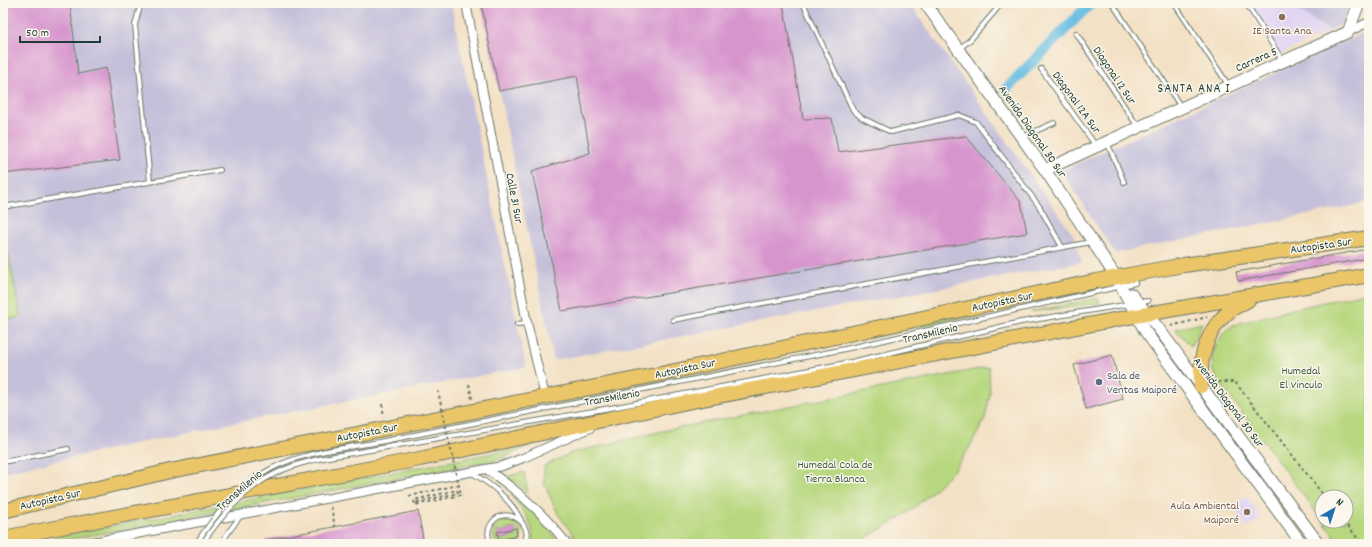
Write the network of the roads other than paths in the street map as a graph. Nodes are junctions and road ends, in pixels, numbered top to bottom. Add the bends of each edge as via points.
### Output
1 (141, 3) edge
2 (466, 3) edge
3 (803, 3) edge
4 (925, 3) edge
5 (1002, 3) edge
6 (1112, 3) edge
7 (1174, 3) edge
8 (1246, 3) edge
9 (1359, 3) edge
10 (1369, 22) edge
11 (1348, 32) junction
12 (1076, 33) dead end
13 (958, 49) junction
14 (1281, 62) junction
15 (1041, 69) dead end
16 (1229, 86) junction
17 (1181, 108) junction
18 (1054, 123) dead end
19 (1138, 127) junction
20 (1021, 137) junction
21 (1101, 144) junction
22 (220, 170) dead end
23 (1045, 170) junction
24 (150, 182) junction
25 (1124, 182) dead end
26 (3, 208) edge
27 (1369, 238) edge
28 (1093, 242) junction
29 (1062, 247) junction
30 (1369, 275) edge
31 (1124, 283) junction
32 (1255, 296) junction
33 (1140, 308) junction
34 (673, 320) dead end
35 (527, 323) junction
36 (517, 324) dead end
37 (1208, 383) junction
38 (545, 396) junction
39 (609, 419) junction
40 (68, 449) dead end
41 (3, 462) edge
42 (486, 469) junction
43 (470, 472) junction
44 (3, 510) edge
45 (242, 514) junction
46 (524, 525) junction
47 (3, 538) edge
48 (82, 544) edge
49 (196, 544) edge
50 (202, 544) edge
51 (220, 544) edge
52 (491, 544) edge
53 (524, 544) edge
54 (567, 544) edge
55 (1302, 544) edge
56 (1320, 544) edge

1 - 24 lane via 134,25
2 - 35 street, Calle 31 Sur
3 - 29 lane via 853,110 862,118 890,132 959,115 976,122 1039,206
4 - 13 street, Avenida Diagonal 30 Sur
5 - 13 lane
6 - 17 lane
7 - 16 lane
8 - 14 lane
9 - 11 street
10 - 11 street, Carrera 5
11 - 14 street, Carrera 5
12 - 19 lane, Diagonal 12 Sur
13 - 20 street, Avenida Diagonal 30 Sur
14 - 16 street, Carrera 5
15 - 21 lane, Diagonal 12A Sur
16 - 17 street, Carrera 5
17 - 19 street, Carrera 5
18 - 20 lane
19 - 21 street, Carrera 5
20 - 23 street, Avenida Diagonal 30 Sur
21 - 23 street, Carrera 5
21 - 25 lane, Diagonal 12A Sur
22 - 24 lane
23 - 28 street, Avenida Diagonal 30 Sur
24 - 26 lane
27 - 31 highway, Autopista Sur via 1184,265
28 - 29 lane
28 - 31 street, Avenida Diagonal 30 Sur
29 - 34 lane
30 - 32 highway
31 - 33 street, Avenida Diagonal 30 Sur
31 - 38 highway, Autopista Sur via 814,340
31 - 49 lane, TransMilenio, bridge via 845,349 294,459 270,469 231,498
32 - 33 highway
32 - 37 highway via 1232,309 1212,331 1201,357 1200,372
33 - 37 street, Avenida Diagonal 30 Sur
33 - 39 highway
33 - 50 lane, TransMilenio, bridge via 1021,322 851,362 313,461 263,480 234,504
33 - 55 street, Avenida Diagonal 30 Sur via 1145,332
35 - 36 lane
35 - 38 street, Calle 31 Sur
37 - 56 street, Avenida Diagonal 30 Sur
38 - 44 highway, Autopista Sur via 178,470
39 - 42 street via 523,458
39 - 47 highway via 420,459
40 - 41 lane
42 - 43 street
42 - 54 street via 520,493
43 - 45 street
43 - 46 lane via 492,485 508,500
45 - 48 street
45 - 51 lane, TransMilenio
46 - 52 lane via 515,517 503,515 497,518 489,527
46 - 53 lane

